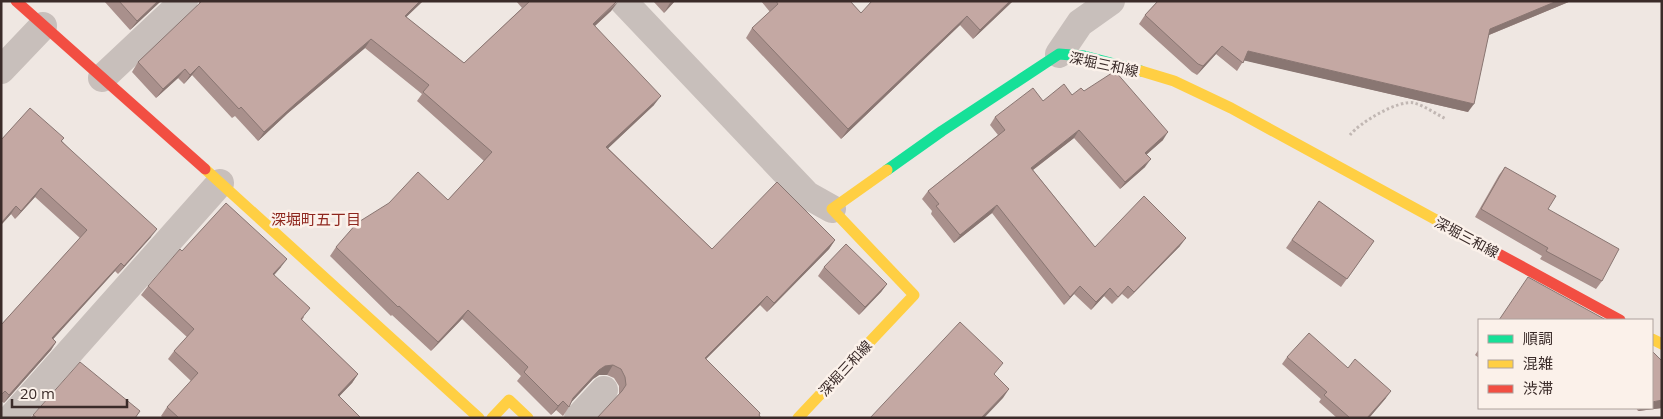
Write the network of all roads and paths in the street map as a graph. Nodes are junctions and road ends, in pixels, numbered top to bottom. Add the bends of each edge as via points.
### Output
1 (16, 1) edge
2 (184, 1) edge
3 (624, 1) edge
4 (1111, 1) edge
5 (43, 26) junction
6 (1059, 54) junction
7 (1, 70) edge
8 (102, 78) junction
9 (1414, 95) edge
10 (1413, 103) junction
11 (1446, 118) dead end
12 (1331, 163) junction
13 (220, 183) junction
14 (832, 209) junction
15 (1618, 319) edge
16 (604, 390) dead end
17 (10, 418) edge
18 (479, 418) edge
19 (492, 418) edge
20 (528, 418) edge
21 (578, 418) edge
22 (798, 418) edge

1 - 5 main road
2 - 8 street
3 - 14 street via 807,195
4 - 6 street via 1080,24
5 - 7 street
5 - 8 main road
6 - 12 main road, 深堀三和線 via 1115,63 1174,82 1231,108
6 - 14 main road, 深堀三和線
8 - 13 main road
9 - 10 path
10 - 11 path
10 - 12 path via 1391,107 1371,118 1353,132
12 - 15 main road, 深堀三和線
13 - 17 street
13 - 18 main road
14 - 22 main road, 深堀三和線 via 914,295
16 - 21 street
19 - 20 main road via 509,400

